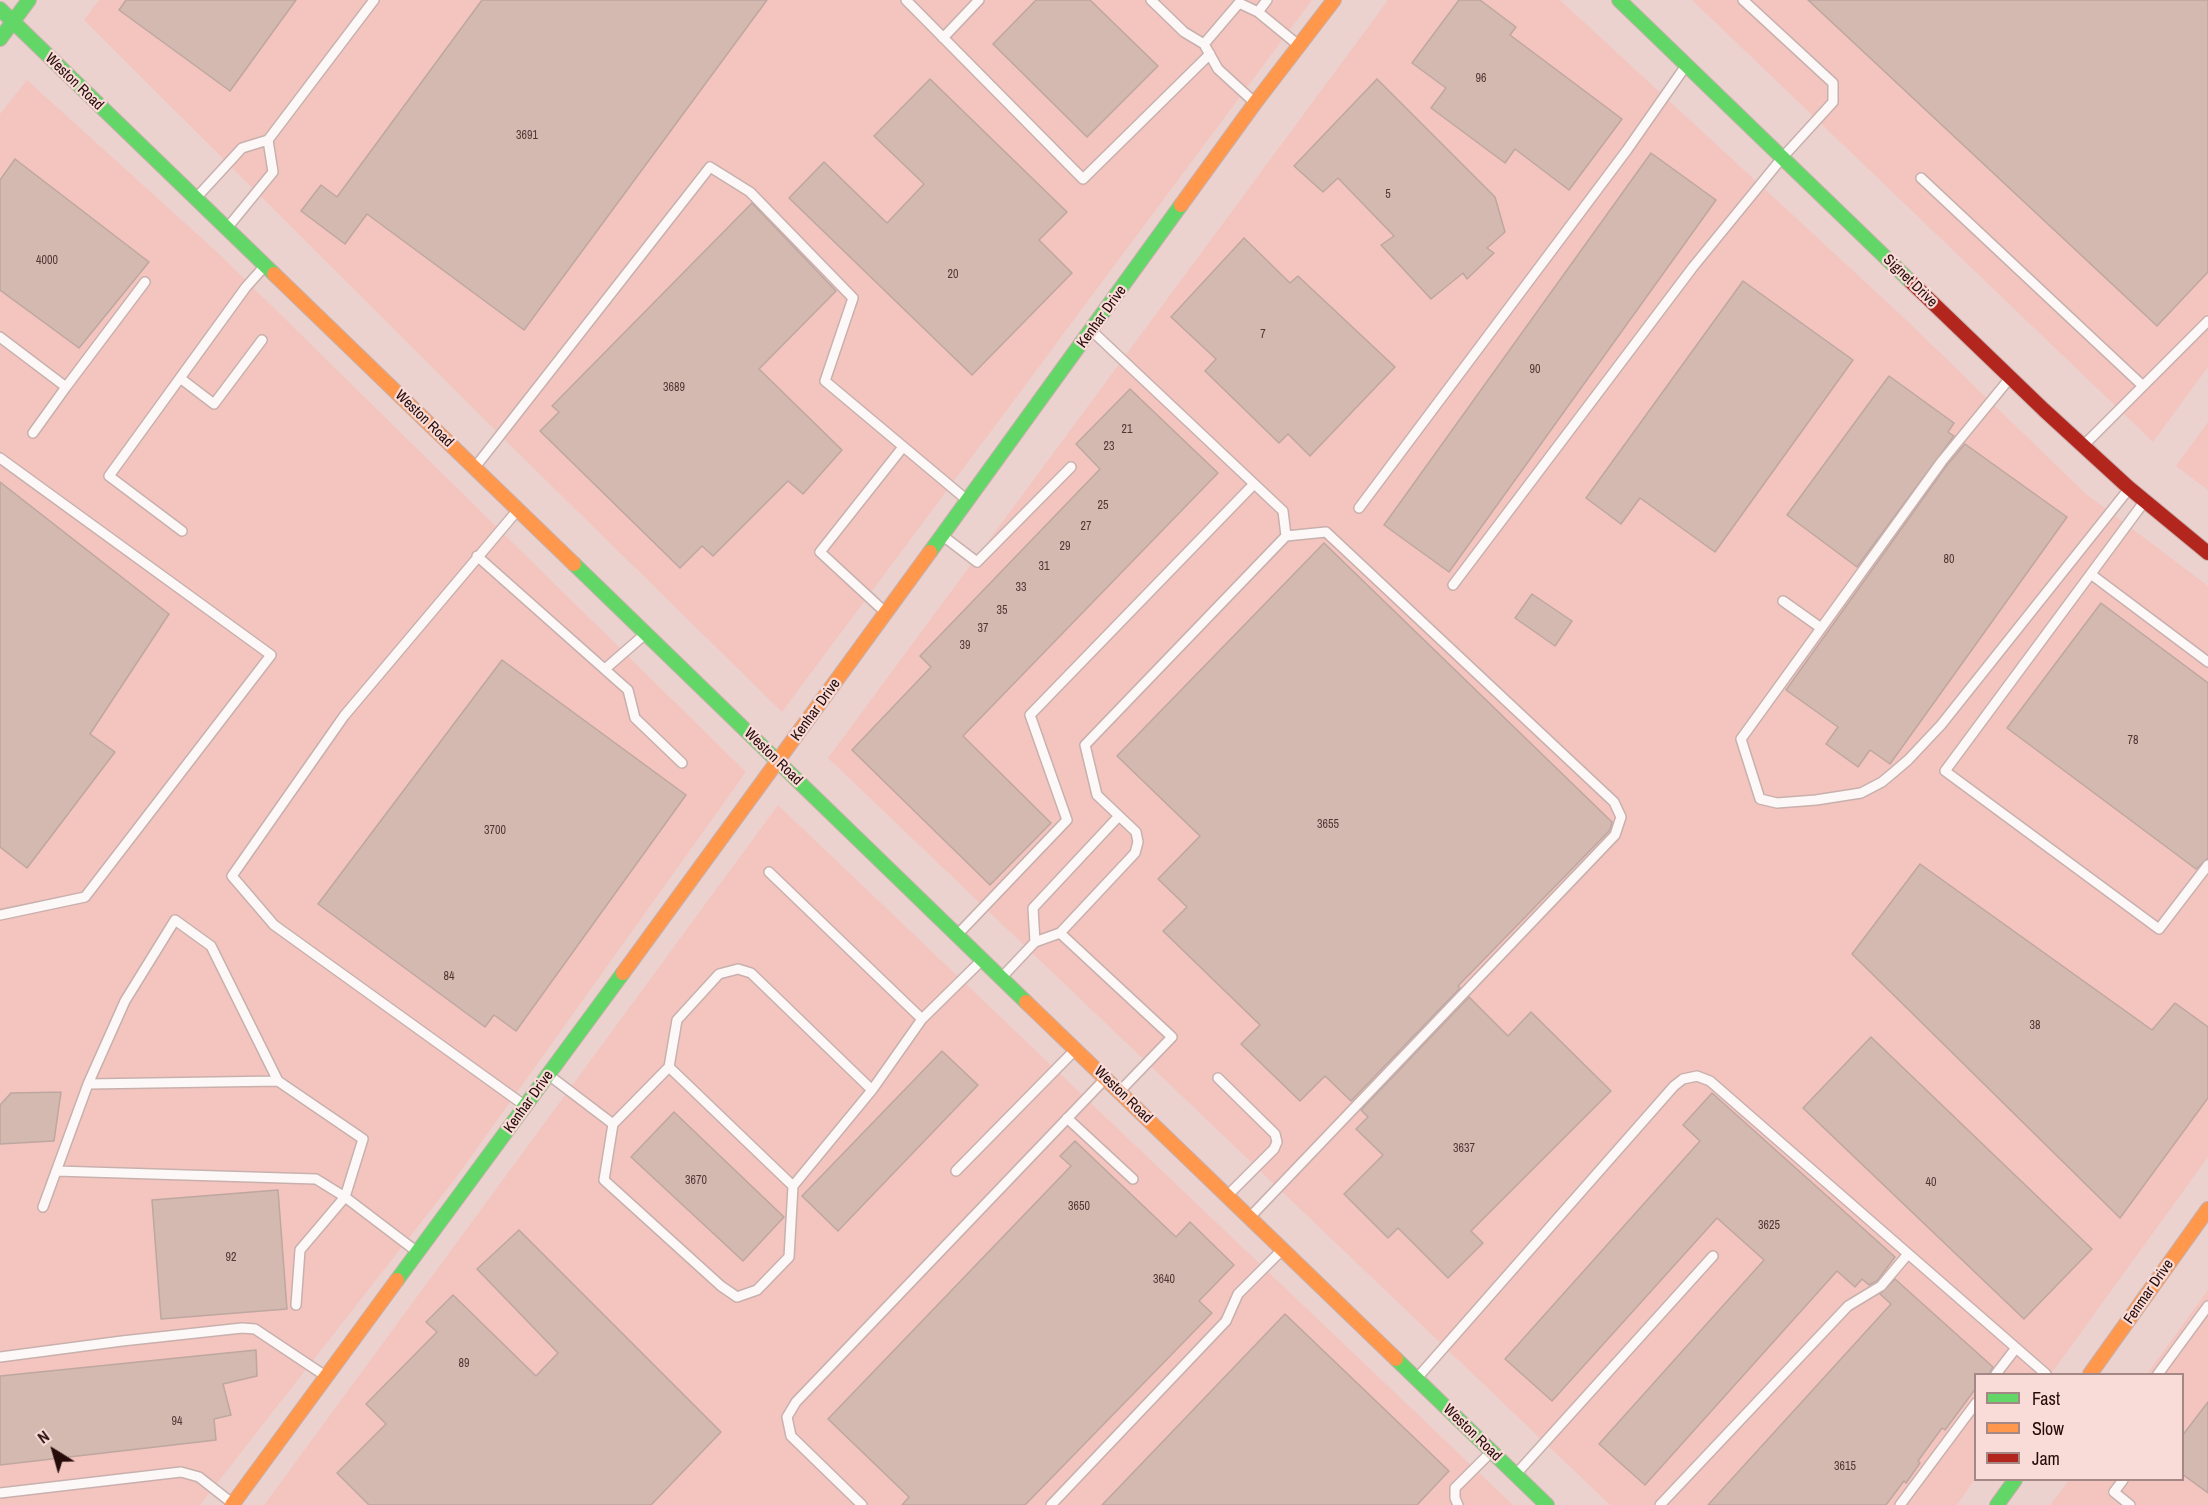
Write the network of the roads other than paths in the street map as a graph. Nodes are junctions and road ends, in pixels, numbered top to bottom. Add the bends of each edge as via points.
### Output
1 (29, 0) edge
2 (374, 0) edge
3 (906, 0) edge
4 (979, 0) edge
5 (1151, 0) edge
6 (1267, 0) edge
7 (1334, 0) edge
8 (1619, 0) edge
9 (1743, 0) edge
10 (0, 9) edge
11 (1258, 12) junction
12 (13, 22) junction
13 (943, 38) junction
14 (0, 39) edge
15 (1204, 44) junction
16 (1299, 45) junction
17 (1210, 54) junction
18 (1686, 65) junction
19 (1255, 103) junction
20 (268, 140) junction
21 (1782, 158) junction
22 (1921, 178) dead end
23 (195, 198) junction
24 (226, 228) junction
25 (265, 266) junction
26 (145, 282) dead end
27 (2208, 321) edge
28 (1092, 331) junction
29 (0, 337) edge
30 (262, 340) dead end
31 (2010, 377) junction
32 (180, 378) junction
33 (2143, 386) junction
34 (66, 387) junction
35 (33, 433) dead end
36 (2084, 445) junction
37 (903, 447) junction
38 (0, 458) edge
39 (1071, 467) dead end
40 (474, 468) junction
41 (1254, 484) junction
42 (2129, 488) junction
43 (968, 501) junction
44 (2145, 501) junction
45 (1359, 508) dead end
46 (518, 510) junction
47 (182, 531) dead end
48 (1286, 536) junction
49 (943, 537) junction
50 (2208, 553) edge
51 (477, 556) junction
52 (2092, 575) junction
53 (1453, 585) dead end
54 (1783, 602) dead end
55 (886, 614) junction
56 (1821, 628) junction
57 (646, 633) junction
58 (2208, 662) edge
59 (605, 669) junction
60 (779, 762) junction
61 (682, 763) dead end
62 (1119, 816) junction
63 (2208, 865) edge
64 (769, 872) dead end
65 (0, 915) edge
66 (1060, 933) junction
67 (957, 934) junction
68 (1035, 942) junction
69 (982, 959) junction
70 (1001, 977) junction
71 (922, 1018) junction
72 (1076, 1049) junction
73 (669, 1067) junction
74 (549, 1075) junction
75 (1106, 1078) junction
76 (1218, 1078) dead end
77 (278, 1081) junction
78 (88, 1084) junction
79 (872, 1090) junction
80 (1119, 1092) junction
81 (526, 1106) junction
82 (1068, 1118) junction
83 (613, 1124) junction
84 (56, 1171) junction
85 (956, 1171) dead end
86 (1133, 1179) dead end
87 (793, 1186) junction
88 (1227, 1196) junction
89 (345, 1197) junction
90 (43, 1207) dead end
91 (2208, 1209) edge
92 (1249, 1217) junction
93 (1283, 1250) junction
94 (418, 1252) junction
95 (1908, 1254) junction
96 (1713, 1256) dead end
97 (296, 1305) dead end
98 (2208, 1306) edge
99 (2016, 1348) junction
100 (0, 1357) edge
101 (1997, 1373) edge
102 (2045, 1373) edge
103 (2091, 1373) edge
104 (2159, 1373) edge
105 (326, 1376) junction
106 (1417, 1379) junction
107 (1974, 1405) edge
108 (1491, 1452) junction
109 (1515, 1474) junction
110 (2014, 1481) edge
111 (2122, 1481) edge
112 (0, 1493) edge
113 (232, 1504) edge
114 (862, 1505) edge
115 (1051, 1505) edge
116 (1458, 1505) edge
117 (1547, 1505) edge
118 (1660, 1505) edge
119 (1900, 1505) edge
120 (1997, 1505) edge
121 (2130, 1505) edge

1 - 12 street
2 - 20 lane
3 - 13 lane
4 - 13 lane
5 - 15 lane via 1184,32
6 - 11 lane
7 - 16 street, Kenhar Drive
8 - 18 street, Signet Drive
9 - 21 lane via 1833,83 1833,102
10 - 12 street, Weston Road
11 - 15 lane via 1239,3
11 - 16 lane
12 - 14 street
12 - 23 street, Weston Road
13 - 17 lane via 1083,178
15 - 17 lane
16 - 19 street, Kenhar Drive
17 - 19 lane via 1218,69
18 - 21 street, Signet Drive
18 - 45 lane via 1627,150
19 - 28 street, Kenhar Drive
20 - 23 lane via 242,148
20 - 24 lane via 273,172
21 - 31 street, Signet Drive
21 - 53 lane via 1693,267
22 - 33 lane
23 - 24 street, Weston Road
24 - 25 street, Weston Road
25 - 32 lane
25 - 40 street, Weston Road
26 - 34 lane
27 - 33 lane
28 - 41 lane
28 - 43 street, Kenhar Drive
29 - 34 lane
30 - 32 lane via 214,404
31 - 36 street, Signet Drive
31 - 56 lane via 1942,461
32 - 47 lane via 109,476
33 - 36 lane
34 - 35 lane
36 - 42 street, Signet Drive
37 - 40 lane via 825,381 854,297 750,192 710,167
37 - 43 lane
37 - 55 lane via 820,552
38 - 65 lane via 271,655 86,897
39 - 49 lane via 977,562
40 - 46 street, Weston Road
41 - 48 lane via 1283,511
41 - 67 lane via 1030,715 1067,820
42 - 44 street, Signet Drive
42 - 56 lane via 1941,725 1882,782 1861,793 1816,800 1777,803 1760,799 1741,739
43 - 49 street, Kenhar Drive
44 - 50 street, Signet Drive
44 - 52 lane
46 - 51 lane
46 - 57 street, Weston Road
48 - 62 lane via 1085,745 1097,795
48 - 92 lane via 1326,532 1614,802 1622,817 1615,835
49 - 55 street, Kenhar Drive
51 - 59 lane
51 - 81 lane via 344,716 232,876 274,924
52 - 58 lane
52 - 63 lane via 1945,771 2159,929
54 - 56 lane
55 - 60 street, Kenhar Drive
57 - 59 lane
57 - 60 street, Weston Road
59 - 61 lane via 628,690 635,718
60 - 67 street, Weston Road
60 - 74 street, Kenhar Drive
62 - 66 lane via 1136,832 1135,853
62 - 68 lane via 1034,908
64 - 71 lane
66 - 68 lane
66 - 80 lane via 1172,1037
67 - 69 street, Weston Road
68 - 70 lane
69 - 70 street, Weston Road
69 - 71 lane
70 - 72 street, Weston Road
71 - 79 lane
72 - 75 street, Weston Road
72 - 85 lane
73 - 79 lane via 677,1020 719,974 738,969 751,973
73 - 83 lane
73 - 87 lane
74 - 81 street, Kenhar Drive
74 - 83 lane
75 - 80 street, Weston Road
75 - 82 lane
76 - 88 lane via 1275,1134 1277,1142
77 - 78 lane
77 - 78 lane via 211,946 175,920 124,1001
77 - 89 lane via 363,1139
78 - 84 lane
79 - 87 lane
80 - 88 street, Weston Road
81 - 94 street, Kenhar Drive
82 - 86 lane
82 - 114 lane via 795,1402 787,1417 790,1436
83 - 87 lane via 604,1180 737,1297 756,1290 789,1257
84 - 89 lane via 316,1179
84 - 90 lane
88 - 92 street, Weston Road
89 - 94 lane
89 - 97 lane via 300,1250
91 - 103 street, Fenmar Drive
92 - 93 street, Weston Road
93 - 106 street, Weston Road
93 - 115 lane via 1238,1294 1226,1321
94 - 105 street, Kenhar Drive
95 - 99 lane
95 - 106 lane via 1710,1081 1697,1076 1683,1079
95 - 118 lane via 1881,1286 1848,1306
96 - 109 lane
98 - 104 lane
99 - 101 lane
99 - 102 lane
100 - 105 lane via 242,1328 255,1329
105 - 113 street, Kenhar Drive
106 - 108 street, Weston Road
107 - 119 lane
108 - 109 street, Weston Road
108 - 116 lane via 1455,1488
109 - 117 street, Weston Road
110 - 120 street
111 - 121 lane via 2114,1492
112 - 113 lane via 182,1472 199,1477

